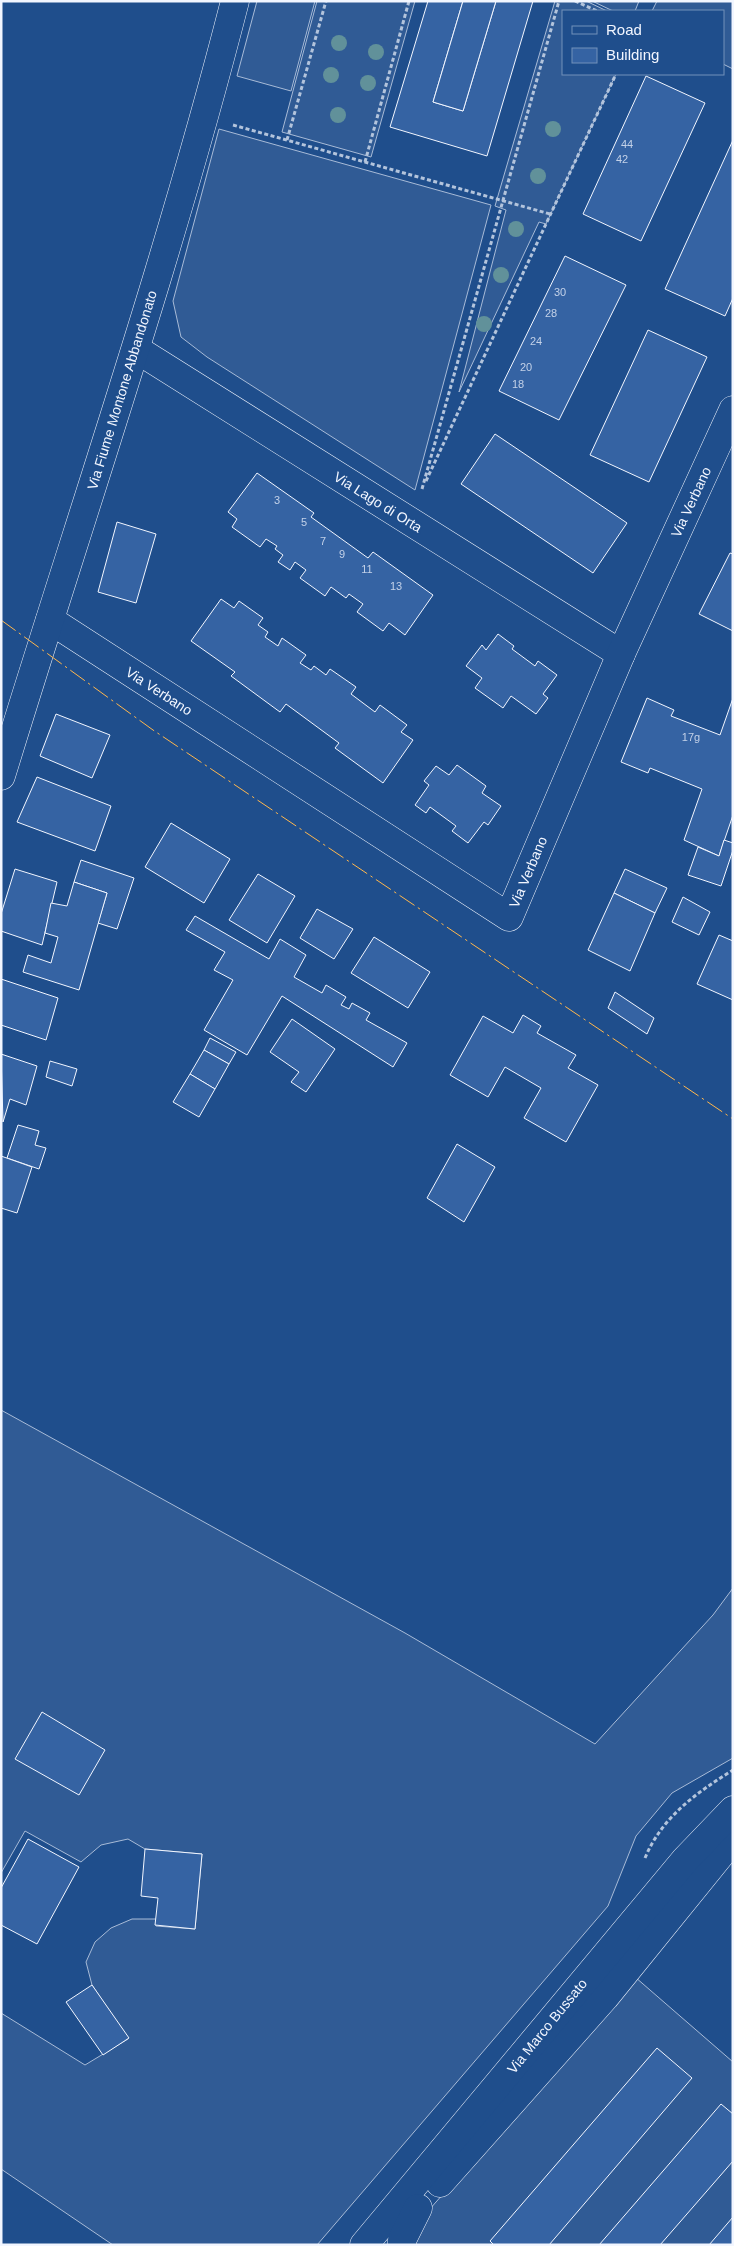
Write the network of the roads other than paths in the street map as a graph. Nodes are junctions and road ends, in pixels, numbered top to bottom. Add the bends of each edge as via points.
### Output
1 (235, 1) edge
2 (136, 349) junction
3 (733, 410) edge
4 (50, 620) junction
5 (621, 654) junction
6 (1, 776) edge
7 (733, 1810) edge
8 (733, 1838) edge
9 (517, 2064) junction
10 (418, 2208) junction
11 (364, 2245) edge
12 (377, 2245) edge
13 (387, 2245) edge
14 (402, 2245) edge

1 - 2 street, Via Fiume Montone Abbandonato via 205,118
2 - 4 street, Via Fiume Montone Abbandonato
2 - 5 street, Via Lago di Orta
3 - 5 street, Via Verbano
4 - 5 street, Via Verbano via 509,917
4 - 6 street, Via Fiume Montone Abbandonato
7 - 9 street, Via Marco Bussato via 684,1860
8 - 10 street via 605,1997
9 - 11 street, Via Marco Bussato
9 - 12 street via 494,2106
10 - 13 street
10 - 14 street

